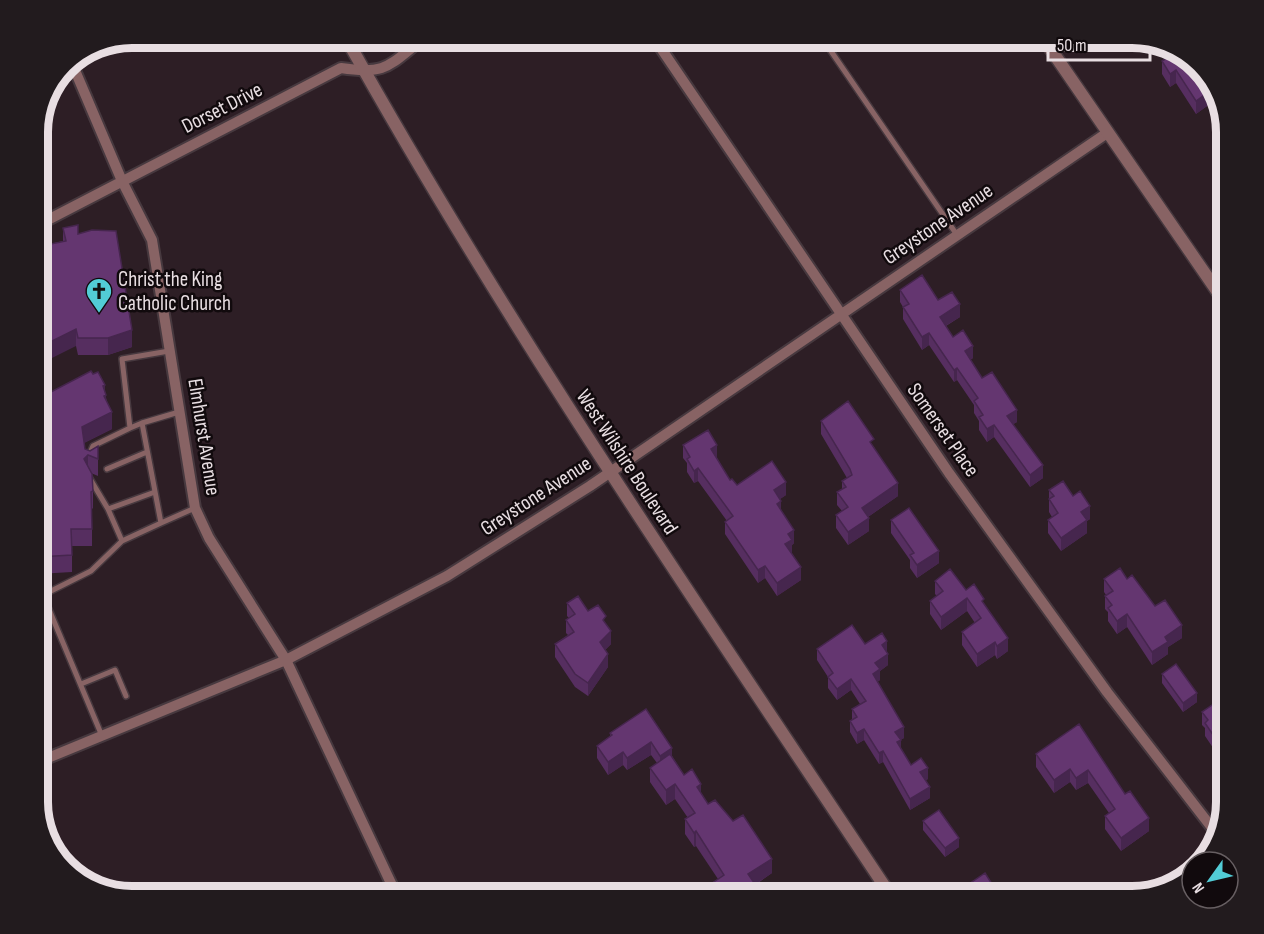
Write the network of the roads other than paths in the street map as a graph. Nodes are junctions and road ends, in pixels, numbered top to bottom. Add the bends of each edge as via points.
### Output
1 (352, 48) edge
2 (411, 48) edge
3 (661, 48) edge
4 (829, 48) edge
5 (1050, 48) edge
6 (75, 71) edge
7 (365, 72) junction
8 (1107, 134) junction
9 (122, 181) junction
10 (48, 220) edge
11 (957, 235) junction
12 (1216, 288) edge
13 (840, 314) junction
14 (170, 351) junction
15 (180, 412) junction
16 (142, 423) junction
17 (130, 428) junction
18 (147, 452) junction
19 (89, 463) edge
20 (106, 469) dead end
21 (610, 472) junction
22 (89, 477) edge
23 (155, 492) junction
24 (195, 508) junction
25 (108, 509) junction
26 (161, 523) junction
27 (122, 541) junction
28 (48, 593) edge
29 (48, 614) edge
30 (286, 660) junction
31 (81, 684) junction
32 (126, 696) dead end
33 (102, 736) junction
34 (48, 758) edge
35 (1212, 828) edge
36 (392, 886) edge
37 (884, 886) edge

1 - 7 street, West Wilshire Boulevard
2 - 7 street, Dorset Drive via 385,69
3 - 13 street, Somerset Place
4 - 11 lane
5 - 8 street
6 - 9 street, Elmhurst Avenue
7 - 9 street, Dorset Drive via 341,68
7 - 21 street, West Wilshire Boulevard via 485,274
8 - 11 street, Greystone Avenue
8 - 12 street
9 - 10 street, Dorset Drive
9 - 14 street, Elmhurst Avenue via 153,240
11 - 13 street, Greystone Avenue
13 - 21 street, Greystone Avenue
13 - 35 street, Somerset Place via 1107,692
14 - 15 street, Elmhurst Avenue
14 - 17 lane via 122,359
15 - 16 lane
15 - 24 street, Elmhurst Avenue
16 - 17 lane
16 - 18 lane
17 - 19 lane via 93,446
18 - 20 lane
18 - 23 lane
21 - 30 street, Greystone Avenue via 447,576
21 - 37 street, West Wilshire Boulevard
22 - 25 lane
23 - 25 lane
23 - 26 lane
24 - 26 lane
24 - 30 street, Elmhurst Avenue via 214,548
25 - 27 lane
26 - 27 lane
27 - 28 lane via 91,571
29 - 31 lane
30 - 33 street, Greystone Avenue
30 - 36 street, Elmhurst Avenue
31 - 32 lane via 115,670
31 - 33 lane
33 - 34 street, Greystone Avenue

